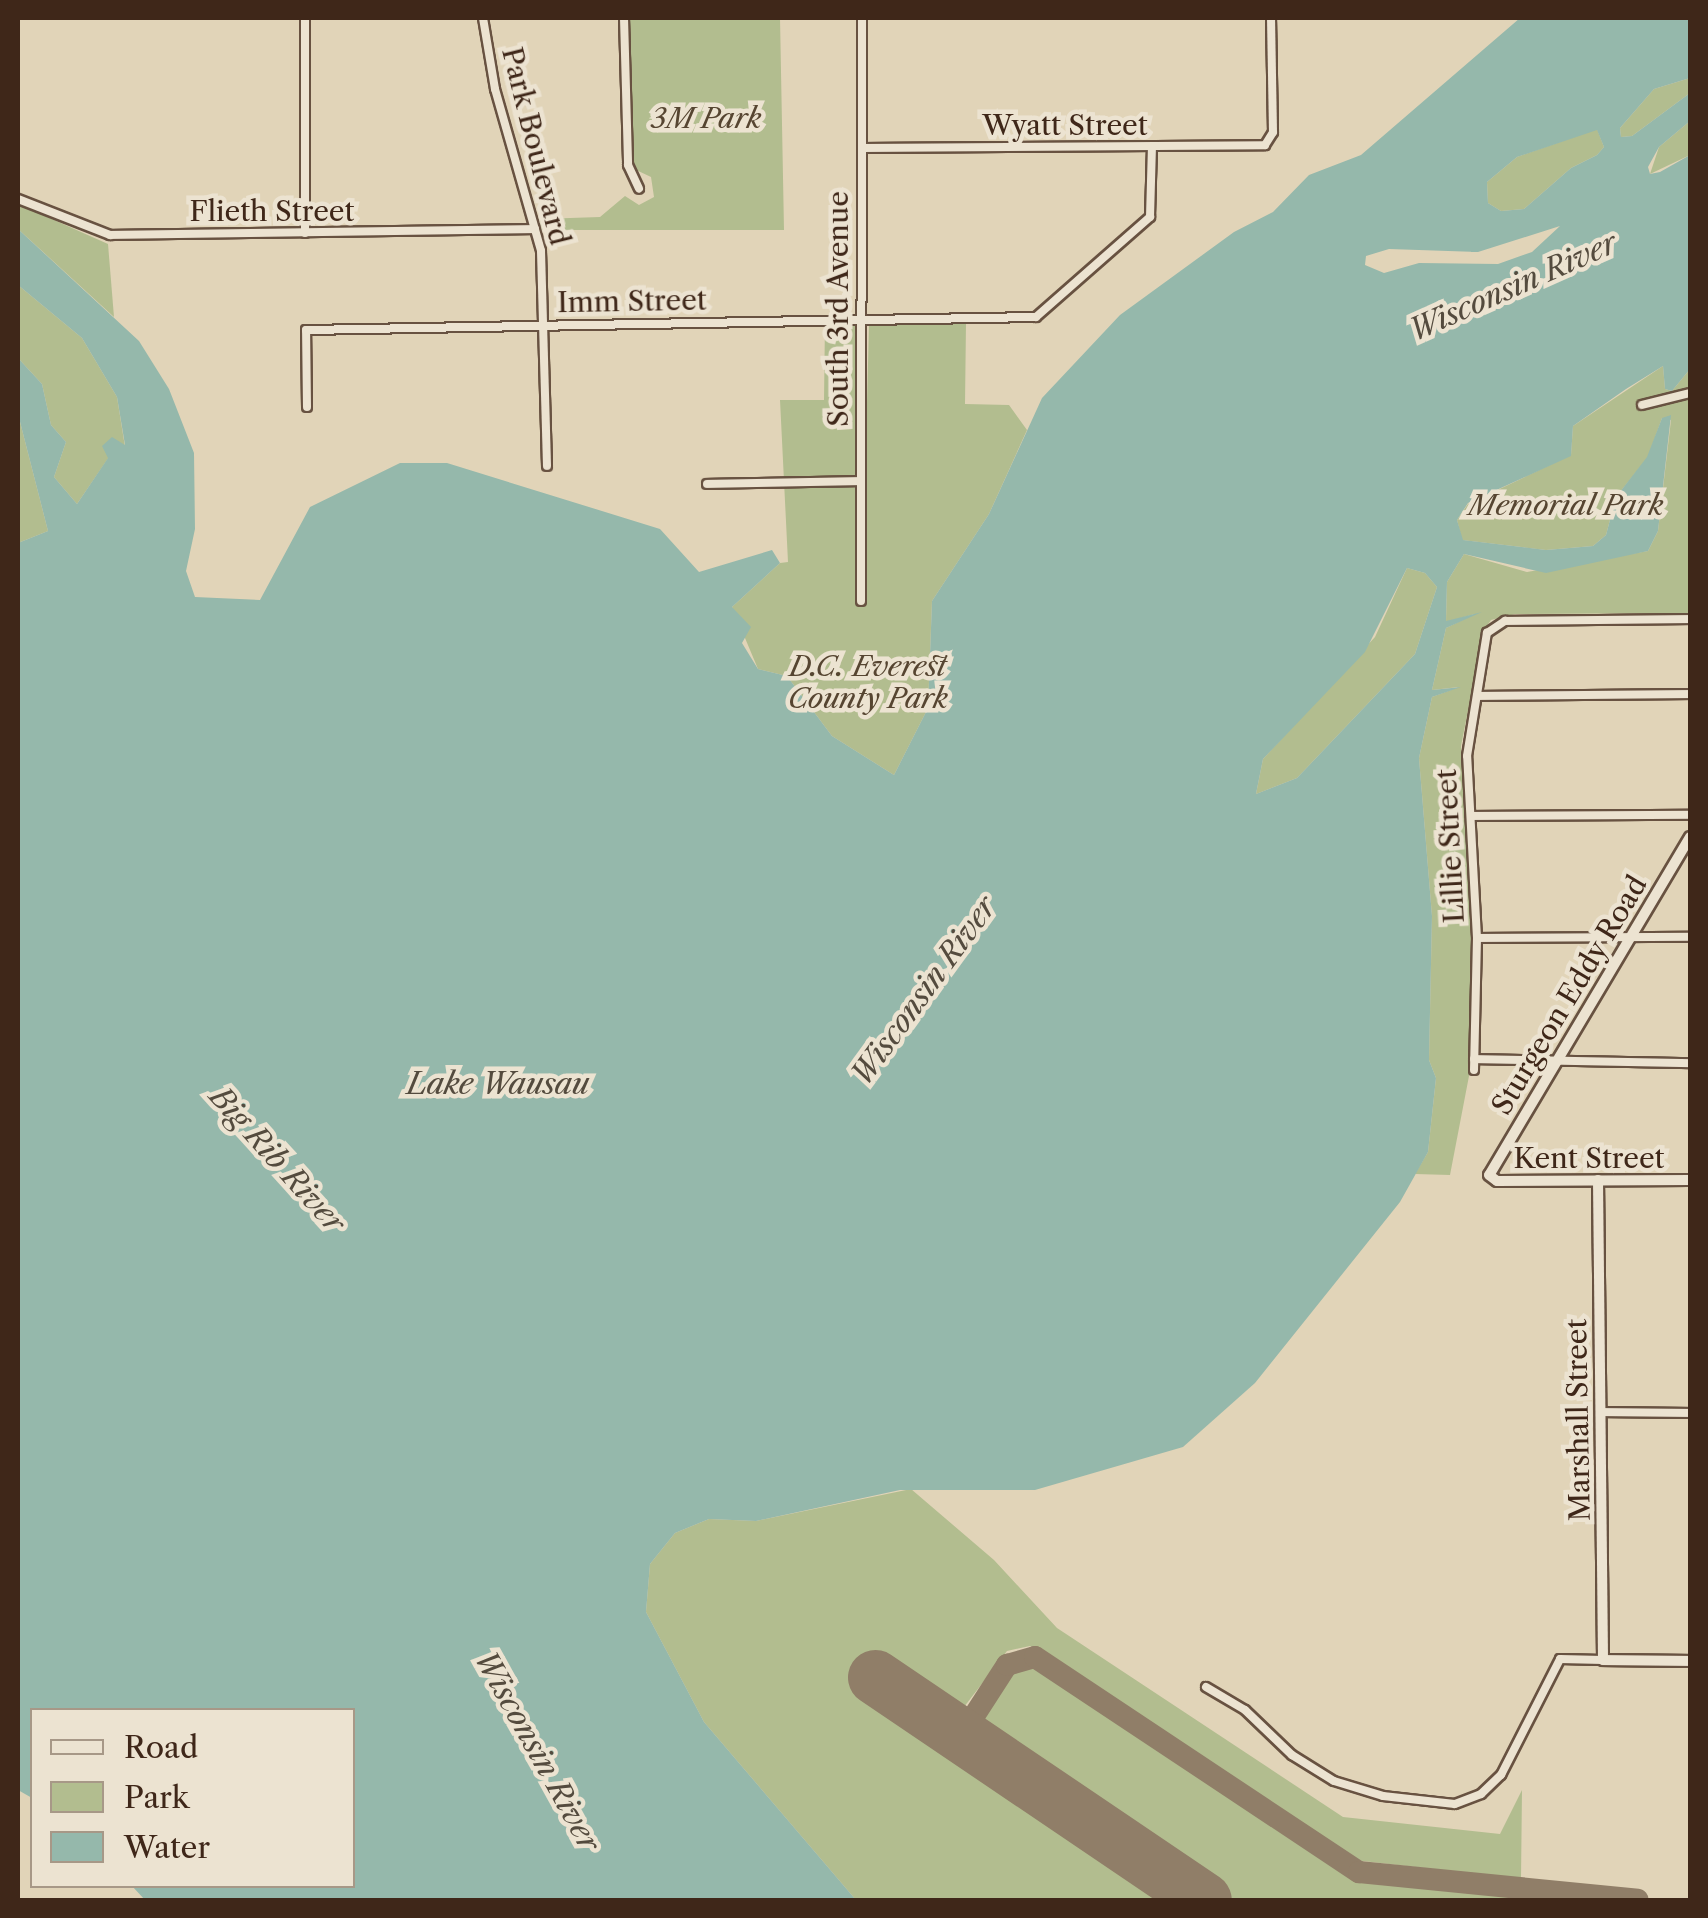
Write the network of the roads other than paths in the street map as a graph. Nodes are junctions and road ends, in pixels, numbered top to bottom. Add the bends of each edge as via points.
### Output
1 (306, 18) edge
2 (483, 18) edge
3 (624, 18) edge
4 (862, 18) edge
5 (1271, 18) edge
6 (862, 148) junction
7 (1152, 148) junction
8 (640, 189) dead end
9 (18, 198) edge
10 (535, 230) junction
11 (305, 233) junction
12 (861, 321) junction
13 (545, 325) junction
14 (1690, 393) edge
15 (1642, 405) dead end
16 (308, 408) dead end
17 (547, 466) dead end
18 (860, 481) junction
19 (707, 484) dead end
20 (861, 601) dead end
21 (1690, 620) edge
22 (1690, 694) edge
23 (1477, 696) junction
24 (1690, 815) edge
25 (1471, 816) junction
26 (1690, 837) edge
27 (1631, 937) junction
28 (1690, 937) edge
29 (1477, 938) junction
30 (1556, 1060) junction
31 (1690, 1063) edge
32 (1489, 1176) joint
33 (1598, 1180) junction
34 (1690, 1180) edge
35 (1600, 1412) junction
36 (1690, 1413) edge
37 (1603, 1660) junction
38 (1690, 1661) edge
39 (1206, 1687) dead end

1 - 11 street
2 - 10 street, Park Boulevard via 495,89
3 - 8 street via 628,166
4 - 6 street, South 3rd Avenue
5 - 7 street, Wyatt Street via 1274,132 1268,144
6 - 7 street, Wyatt Street
6 - 12 street, South 3rd Avenue
7 - 12 street, Imm Street via 1150,217 1036,317
9 - 11 street, Flieth Street via 110,235
10 - 11 street, Flieth Street
10 - 13 street, Park Boulevard
12 - 13 street, Imm Street
12 - 18 street, South 3rd Avenue
13 - 16 street, Imm Street via 306,330
13 - 17 street, Park Boulevard
14 - 15 street
18 - 19 street
18 - 20 street, South 3rd Avenue
21 - 23 street, Lillie Street via 1494,625
22 - 23 street
23 - 25 street, Lillie Street via 1467,756
24 - 25 street
25 - 29 street, Lillie Street
26 - 27 street, Sturgeon Eddy Road
27 - 28 street
27 - 29 street
27 - 30 street, Sturgeon Eddy Road
29 - 30 street, Lillie Street via 1474,1064
30 - 31 street
30 - 32 street, Sturgeon Eddy Road
32 - 33 street, Kent Street
33 - 34 street, Kent Street
33 - 35 street, Marshall Street
35 - 36 street
35 - 37 street, Marshall Street
37 - 38 street
37 - 39 street via 1560,1659 1501,1775 1485,1792 1455,1804 1388,1798 1339,1784

